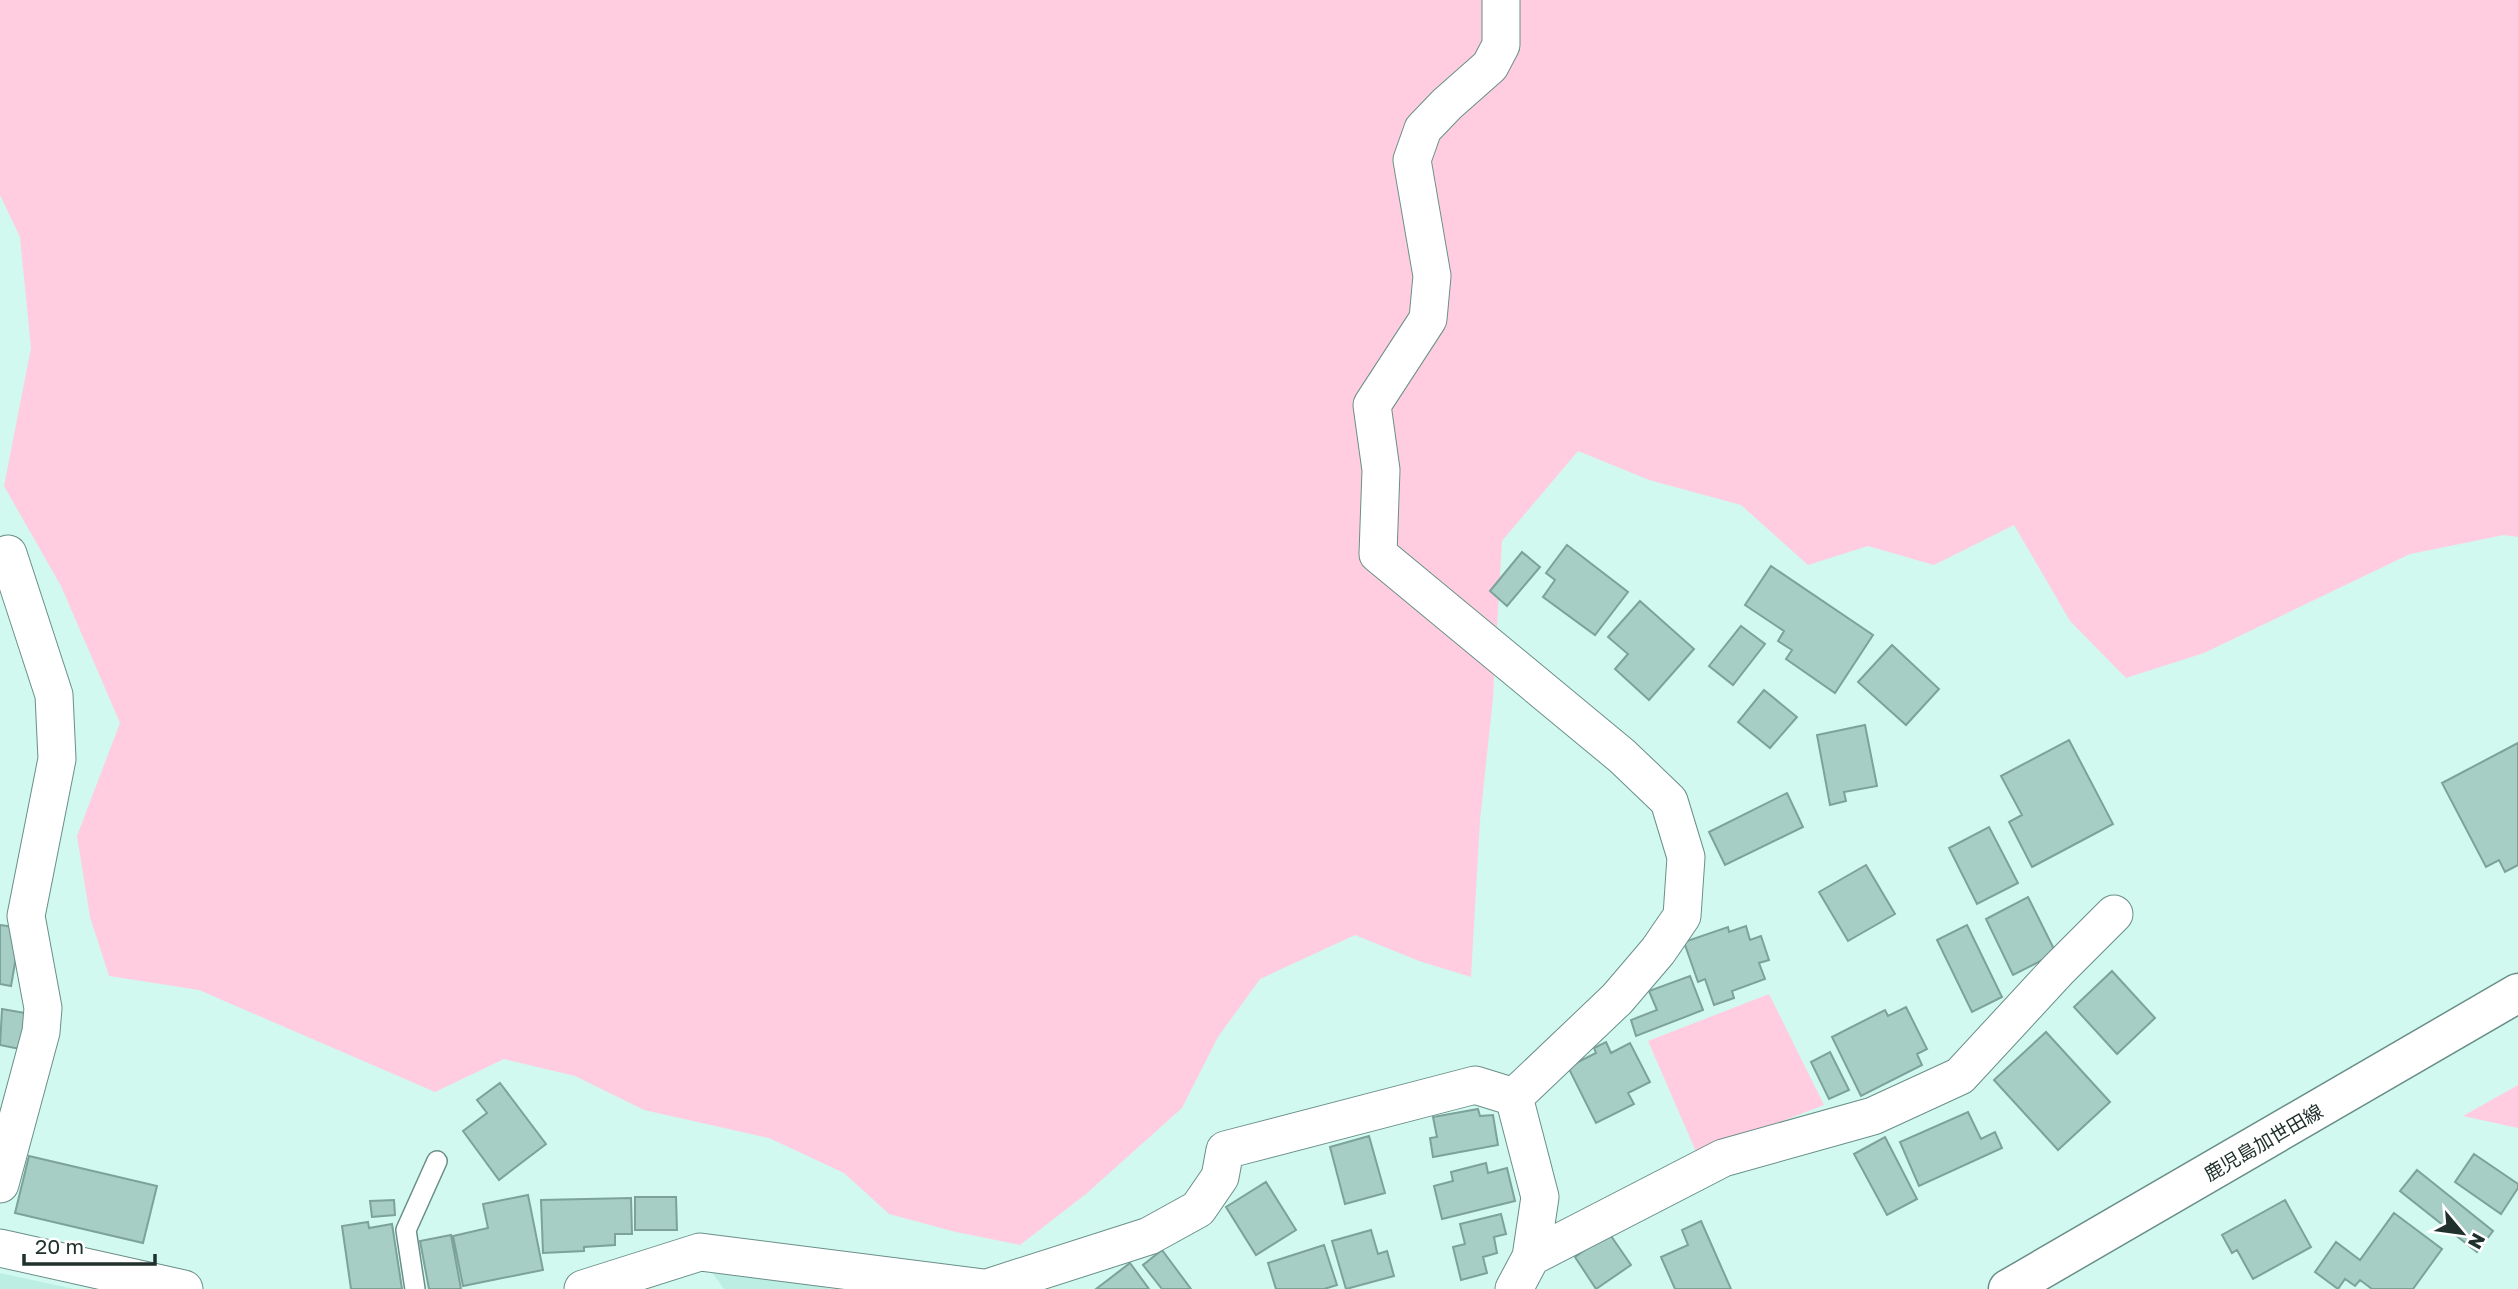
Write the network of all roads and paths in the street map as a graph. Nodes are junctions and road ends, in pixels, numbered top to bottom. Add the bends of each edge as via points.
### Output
1 (1501, 0) edge
2 (8, 554) dead end
3 (15, 891) edge
4 (2114, 914) dead end
5 (2518, 993) edge
6 (1514, 1097) junction
7 (437, 1161) dead end
8 (0, 1184) edge
9 (0, 1248) edge
10 (1531, 1257) junction
11 (991, 1288) edge
12 (184, 1289) edge
13 (415, 1289) edge
14 (583, 1289) edge
15 (1514, 1289) edge
16 (2008, 1289) edge

1 - 6 street via 1501,45 1490,66 1423,129 1412,160 1432,276 1428,319 1372,405 1381,470 1378,554 1622,755 1669,801 1686,857 1682,916 1658,951 1616,999
2 - 3 street via 54,695 57,759
3 - 8 street via 26,916 43,1008 41,1032
4 - 10 street via 1960,1076 1873,1116 1723,1158
5 - 16 main road, 鹿児島加世田線
6 - 10 street via 1540,1197
6 - 11 street via 1475,1085 1225,1150 1220,1177 1198,1209 1149,1236
7 - 13 lane via 406,1230
9 - 12 street
10 - 15 street
11 - 14 street via 700,1251

